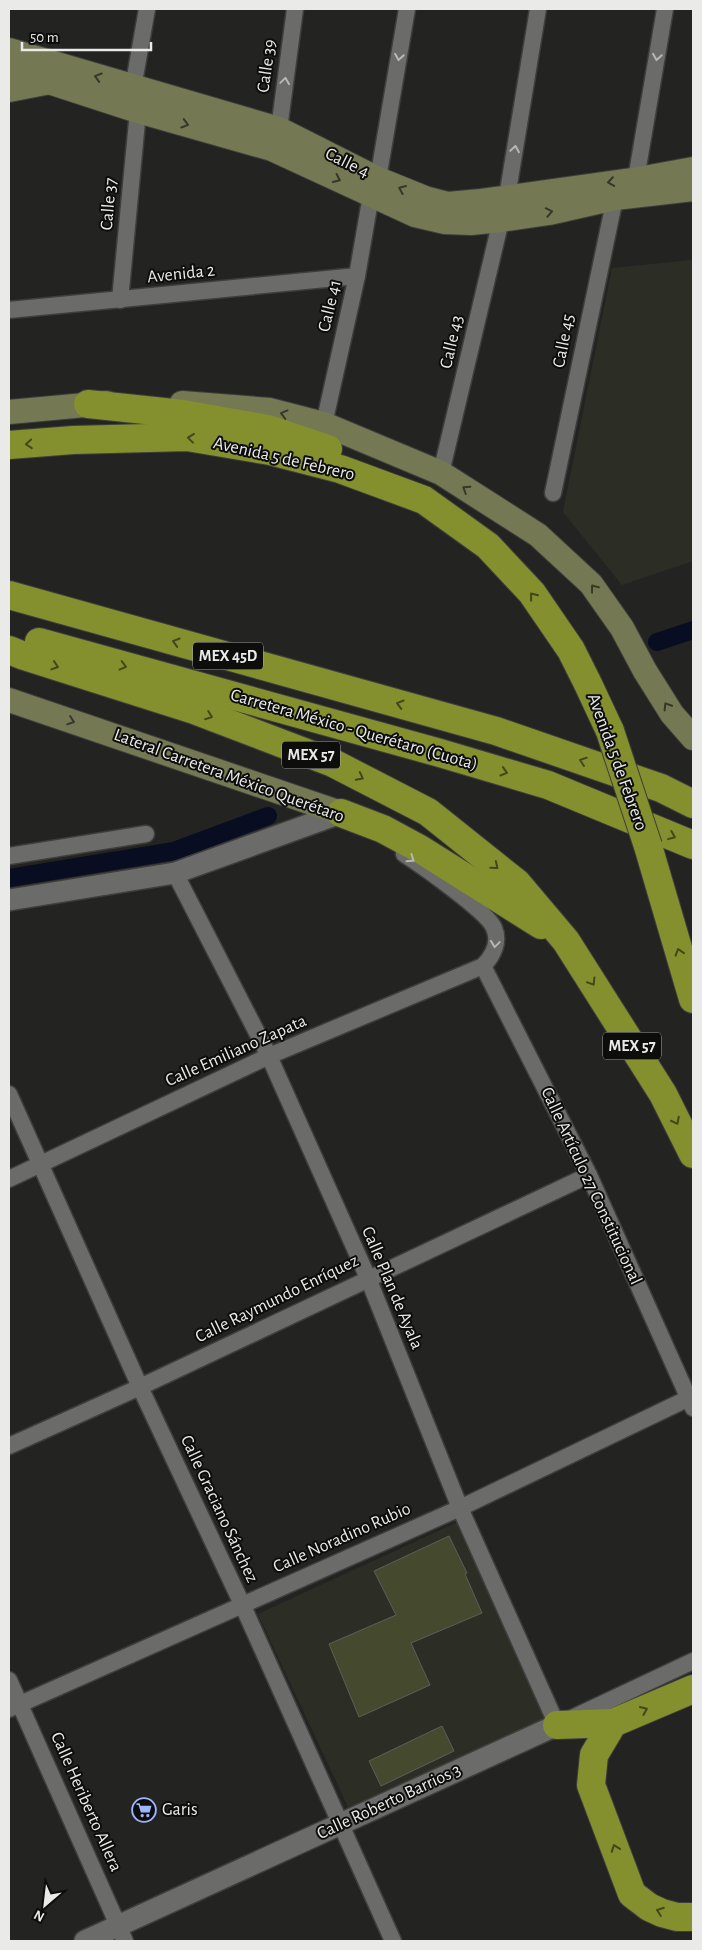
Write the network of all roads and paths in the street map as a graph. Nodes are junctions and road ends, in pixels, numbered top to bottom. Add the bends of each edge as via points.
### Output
1 (146, 9) edge
2 (296, 9) edge
3 (407, 9) edge
4 (538, 9) edge
5 (665, 9) edge
6 (9, 50) edge
7 (9, 69) edge
8 (46, 82) junction
9 (133, 88) junction
10 (9, 90) edge
11 (138, 110) junction
12 (279, 129) junction
13 (693, 169) edge
14 (636, 179) junction
15 (374, 187) junction
16 (693, 189) edge
17 (507, 197) junction
18 (614, 198) junction
19 (501, 220) junction
20 (357, 276) junction
21 (120, 300) junction
22 (9, 310) edge
23 (88, 404) junction
24 (9, 412) edge
25 (324, 424) junction
26 (9, 445) edge
27 (441, 473) junction
28 (554, 493) dead end
29 (424, 500) junction
30 (9, 595) edge
31 (9, 635) edge
32 (9, 650) edge
33 (9, 700) edge
34 (693, 738) edge
35 (693, 804) edge
36 (341, 814) junction
37 (146, 834) dead end
38 (693, 845) edge
39 (9, 856) edge
40 (175, 873) junction
41 (9, 900) edge
42 (566, 941) junction
43 (483, 966) junction
44 (693, 999) edge
45 (269, 1056) junction
46 (9, 1094) edge
47 (693, 1154) edge
48 (40, 1165) junction
49 (590, 1175) junction
50 (9, 1179) edge
51 (368, 1278) junction
52 (140, 1387) junction
53 (691, 1403) edge
54 (9, 1446) edge
55 (460, 1508) junction
56 (242, 1604) junction
57 (693, 1661) edge
58 (9, 1680) edge
59 (693, 1689) edge
60 (14, 1707) edge
61 (613, 1723) junction
62 (557, 1725) junction
63 (340, 1825) junction
64 (693, 1917) edge
65 (122, 1934) edge
66 (85, 1941) edge
67 (393, 1941) edge

1 - 9 street
12 -> 2 street, Calle 39
3 -> 15 street, Calle 41
17 -> 4 street
5 -> 14 street
9 -> 6 main road, Calle 4
7 - 8 main road, Calle 4
8 - 10 main road
8 - 11 main road, Calle 4
9 - 12 main road, Calle 4
11 -> 15 main road, Calle 4 via 272,149
11 - 21 street, Calle 37
12 - 15 main road, Calle 4
13 - 14 main road, Calle 4
14 -> 17 main road, Calle 4
17 -> 15 main road, Calle 4 via 448,204
15 - 19 main road, Calle 4 via 415,216 444,222
15 - 20 street, Calle 41
16 - 18 main road, Calle 4
19 -> 18 main road, Calle 4
18 - 28 street, Calle 45
19 - 27 street, Calle 43
20 - 21 street, Avenida 2
20 - 25 street, Calle 41
21 - 22 street, Avenida 2
23 - 24 main road
25 -> 23 main road via 270,410 174,402
23 - 29 highway via 183,414 268,429 339,453
25 - 27 main road
29 -> 26 highway, Avenida 5 de Febrero via 340,469 270,451 188,437
34 -> 27 main road via 672,714 622,628 591,584 538,534
44 -> 29 highway, Avenida 5 de Febrero, bridge via 610,731 571,650 532,593 488,546
35 -> 30 highway, Carretera México - Querétaro (Cuota) / MEX 45D via 661,788 496,731
31 -> 38 highway, Carretera México - Querétaro (Cuota) / MEX 45D via 548,785
32 -> 42 highway, MEX 57 via 194,710 324,759 428,812 517,883
33 -> 36 main road, Lateral Carretera México Querétaro
36 - 40 street
36 - 42 highway via 384,829 420,849
36 -> 43 street, Lateral Carretera México Querétaro via 413,860 489,919 494,926 496,943
37 - 39 street
40 - 41 street
40 - 45 street, Calle Plan de Ayala
42 -> 47 highway, MEX 57 via 663,1094
43 - 45 street, Calle Emiliano Zapata
43 - 49 street, Calle Artículo 27 Constitucional
45 - 48 street, Calle Emiliano Zapata
45 - 51 street, Calle Plan de Ayala
46 - 48 street, Calle Graciano Sánchez
48 - 50 street, Calle Emiliano Zapata
48 - 52 street, Calle Graciano Sánchez
49 - 51 street, Calle Raymundo Enríquez
49 - 53 street, Calle Artículo 27 Constitucional
51 - 52 street, Calle Raymundo Enríquez
51 - 55 street, Calle Plan de Ayala
52 - 54 street, Calle Raymundo Enríquez
52 - 56 street, Calle Graciano Sánchez
53 - 55 street, Calle Noradino Rubio
55 - 56 street, Calle Noradino Rubio
55 - 62 street, Calle Plan de Ayala
56 - 60 street, Calle Noradino Rubio
56 - 63 street, Calle Graciano Sánchez
57 - 62 street, Calle Roberto Barrios 3
58 - 60 street, Calle Heriberto Allera
61 -> 59 highway
60 - 65 street, Calle Heriberto Allera
61 - 62 highway
64 -> 61 highway via 662,1913 632,1894 591,1785 594,1755
62 - 63 street, Calle Roberto Barrios 3
63 - 65 street, Calle Roberto Barrios 3
63 - 67 street, Calle Graciano Sánchez
65 - 66 street, Calle Roberto Barrios 3

